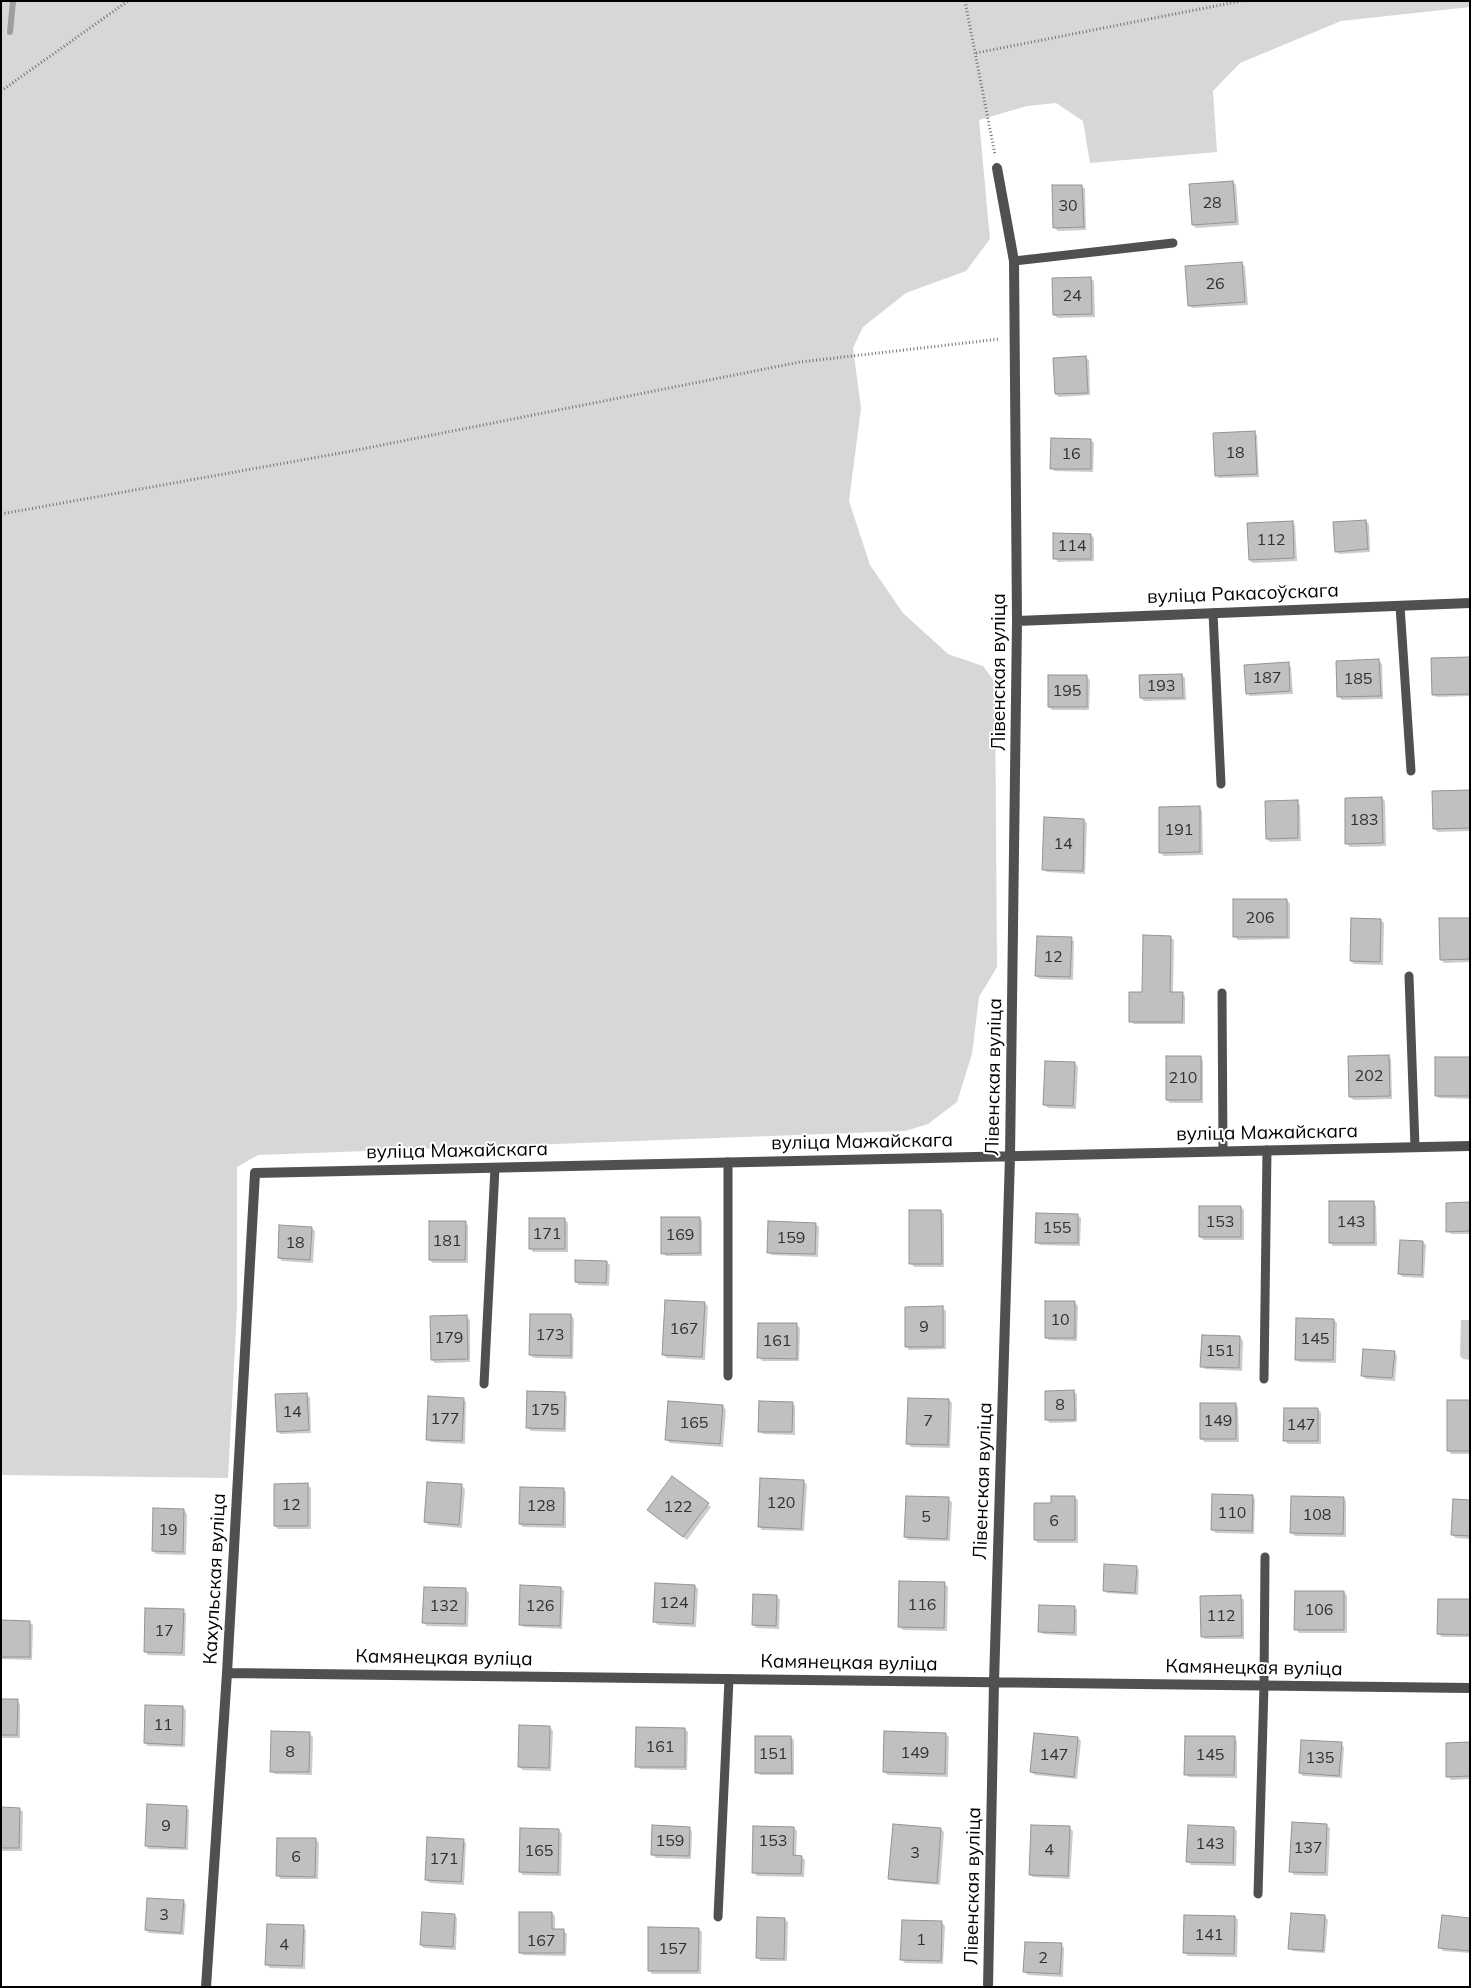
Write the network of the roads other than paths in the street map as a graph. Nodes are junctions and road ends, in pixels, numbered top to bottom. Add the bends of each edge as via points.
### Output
1 (997, 168) road end
2 (1173, 243) dead end
3 (1014, 261) junction
4 (1470, 603) edge
5 (1400, 606) junction
6 (1213, 613) junction
7 (1018, 621) junction
8 (1411, 771) dead end
9 (1221, 784) dead end
10 (1409, 976) dead end
11 (1222, 994) dead end
12 (1470, 1146) edge
13 (1415, 1147) junction
14 (1267, 1150) junction
15 (1223, 1151) junction
16 (1010, 1156) junction
17 (728, 1162) junction
18 (495, 1168) junction
19 (255, 1173) joint
20 (728, 1376) dead end
21 (1264, 1379) dead end
22 (484, 1384) dead end
23 (1265, 1557) dead end
24 (227, 1673) junction
25 (729, 1679) junction
26 (994, 1682) junction
27 (1264, 1686) junction
28 (1470, 1688) edge
29 (1258, 1894) dead end
30 (718, 1917) dead end
31 (206, 1987) edge
32 (988, 1987) edge

1 - 3 street, Лівенская вуліца
2 - 3 lane
3 - 7 street, Лівенская вуліца
4 - 5 street, вуліца Ракасоўскага
5 - 6 street, вуліца Ракасоўскага
5 - 8 lane
6 - 7 street, вуліца Ракасоўскага
6 - 9 lane
7 - 16 street, Лівенская вуліца
10 - 13 lane
11 - 15 lane
12 - 13 street, вуліца Мажайскага
13 - 14 street, вуліца Мажайскага
14 - 15 street, вуліца Мажайскага
14 - 21 lane
15 - 16 street, вуліца Мажайскага
16 - 17 street, вуліца Мажайскага
16 - 26 street, Лівенская вуліца
17 - 18 street, вуліца Мажайскага
17 - 20 lane
18 - 19 street, вуліца Мажайскага
18 - 22 lane
19 - 24 street, Кахульская вуліца
23 - 27 lane
24 - 25 street, Камянецкая вуліца
24 - 31 street, Кахульская вуліца
25 - 26 street, Камянецкая вуліца
25 - 30 lane
26 - 27 street, Камянецкая вуліца
26 - 32 street, Лівенская вуліца
27 - 28 street, Камянецкая вуліца
27 - 29 lane

